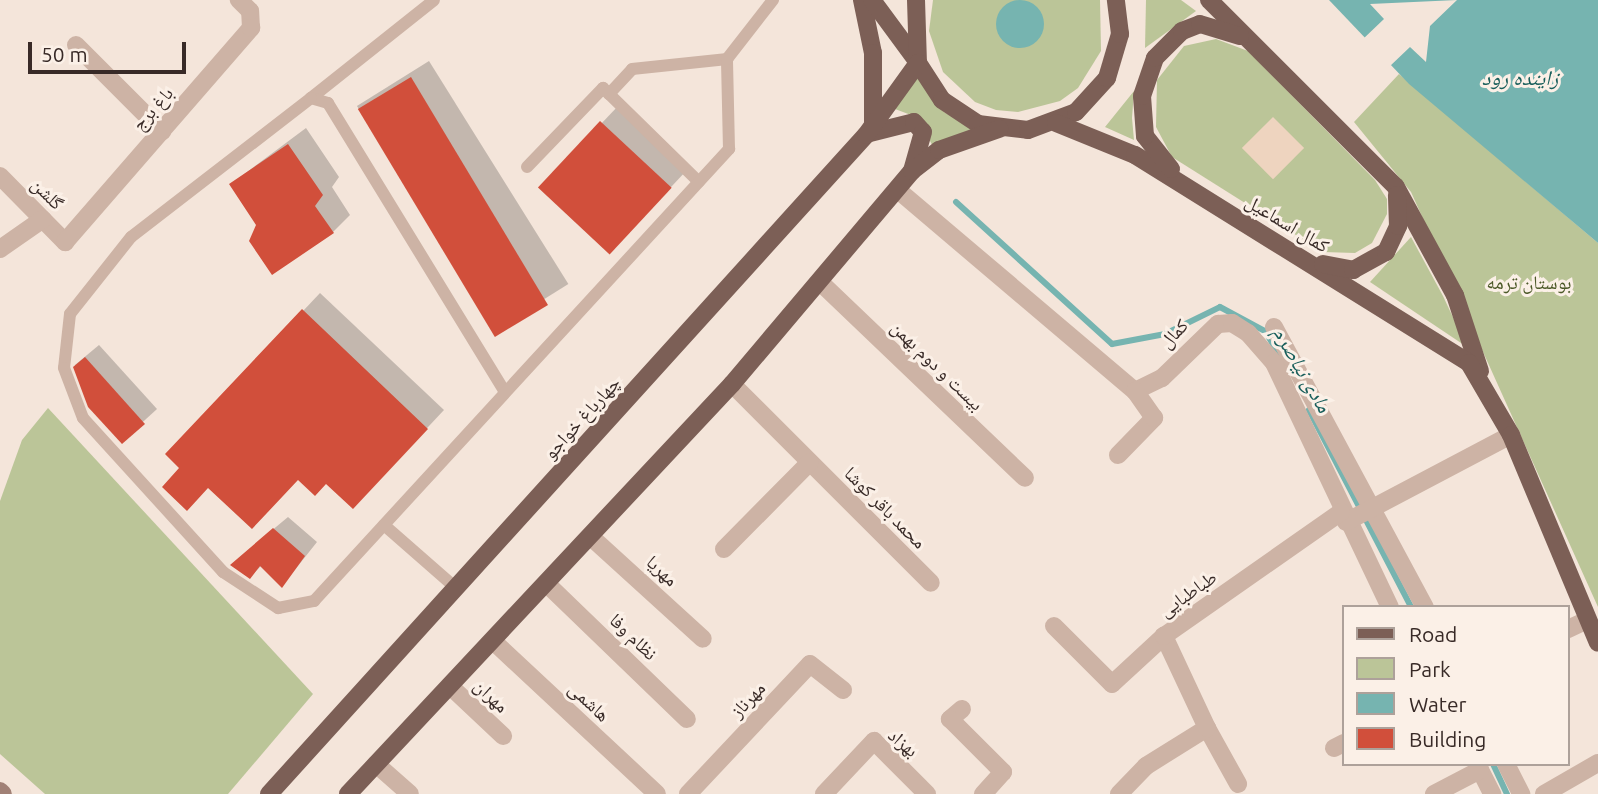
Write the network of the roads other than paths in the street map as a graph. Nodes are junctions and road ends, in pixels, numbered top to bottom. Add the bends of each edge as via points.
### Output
1 (239, 0) edge
2 (434, 0) edge
3 (772, 0) edge
4 (862, 0) edge
5 (872, 0) edge
6 (916, 0) edge
7 (1116, 0) edge
8 (1209, 0) edge
9 (76, 45) dead end
10 (1268, 53) junction
11 (726, 59) junction
12 (918, 63) junction
13 (609, 94) junction
14 (311, 99) junction
15 (1056, 123) junction
16 (999, 129) junction
17 (869, 130) junction
18 (162, 131) junction
19 (527, 167) dead end
20 (912, 171) junction
21 (2, 182) edge
22 (699, 182) junction
23 (1188, 187) junction
24 (1396, 187) junction
25 (899, 191) junction
26 (43, 219) junction
27 (65, 242) joint
28 (0, 248) edge
29 (1296, 255) junction
30 (821, 283) junction
31 (1274, 327) dead end
32 (1483, 381) junction
33 (732, 384) junction
34 (1135, 391) junction
35 (506, 392) junction
36 (1511, 435) junction
37 (1118, 455) dead end
38 (810, 462) junction
39 (1025, 478) dead end
40 (1374, 509) junction
41 (1344, 517) junction
42 (384, 525) junction
43 (591, 537) junction
44 (724, 549) dead end
45 (931, 583) dead end
46 (548, 585) junction
47 (456, 588) junction
48 (1389, 605) edge
49 (1424, 605) edge
50 (1587, 620) junction
51 (1054, 626) dead end
52 (1570, 628) edge
53 (1164, 636) junction
54 (703, 639) dead end
55 (493, 641) junction
56 (1598, 643) edge
57 (450, 686) junction
58 (843, 690) dead end
59 (962, 709) dead end
60 (687, 719) dead end
61 (1207, 728) junction
62 (503, 736) dead end
63 (1598, 763) edge
64 (376, 764) junction
65 (1507, 766) edge
66 (1478, 767) edge
67 (1238, 784) dead end
68 (269, 794) edge
69 (348, 794) edge
70 (410, 794) edge
71 (657, 794) edge
72 (688, 794) edge
73 (824, 794) edge
74 (927, 794) edge
75 (983, 794) edge
76 (1119, 794) edge
77 (1434, 794) edge
78 (1492, 794) edge
79 (1521, 794) edge
80 (1544, 794) edge

1 - 18 street, باغ برج via 250,11 251,28
2 - 14 lane
3 - 11 lane
4 - 17 main road via 873,53
5 - 12 main road
6 - 12 main road
7 - 15 main road via 1120,34 1107,78 1094,97
8 - 10 main road, کمال اسماعیل
9 - 18 street
10 - 23 main road via 1227,28 1200,24 1182,31 1154,58 1142,96 1145,136
10 - 24 main road, کمال اسماعیل
11 - 13 lane via 632,69
11 - 22 lane via 729,149
12 - 16 main road via 950,107
12 - 17 main road, چهارباغ خواجو
13 - 19 lane via 603,88
13 - 22 lane
14 - 35 lane via 328,103
14 - 42 lane via 131,237 70,314 64,368 83,418 223,572 278,608 314,601
15 - 16 main road
15 - 23 main road, کمال اسماعیل via 1112,143
16 - 20 main road via 949,146
17 - 20 main road via 914,122 923,132
17 - 47 main road, چهارباغ خواجو
18 - 27 street, باغ برج
20 - 25 main road
21 - 26 street, گلشن
22 - 35 lane
23 - 29 main road, کمال اسماعیل
24 - 29 main road via 1398,226 1385,252 1368,265 1338,268
24 - 32 main road, کمال اسماعیل via 1455,295
25 - 30 main road
25 - 34 street
26 - 27 street, گلشن
26 - 28 street
29 - 32 main road, کمال اسماعیل via 1427,331
30 - 33 main road
30 - 39 street, بیست و دوم بهمن
31 - 40 street
32 - 36 main road, کمال اسماعیل
33 - 38 street, محمد باقر کوشا
33 - 43 main road
34 - 37 street via 1154,418
34 - 41 street, کمال via 1162,378 1205,331 1232,323 1274,363
35 - 42 lane
36 - 40 street, طباطبایی
36 - 50 main road, کمال اسماعیل
38 - 44 street
38 - 45 street, محمد باقر کوشا
40 - 41 street, طباطبایی
40 - 49 street
41 - 48 street, کمال
41 - 53 street, طباطبایی
42 - 47 lane
43 - 46 main road
43 - 54 street, مهریا
46 - 55 main road
46 - 60 street, نظام وفا
47 - 68 main road, چهارباغ خواجو
50 - 52 street
50 - 56 main road, کمال اسماعیل
51 - 53 street via 1112,684
53 - 61 street, طباطبایی
55 - 57 main road
55 - 71 street, هاشمی
57 - 62 street, مهران
57 - 64 main road
58 - 72 street, مهرناز via 810,664
59 - 75 street via 950,719 1003,772
61 - 67 street, طباطبایی
61 - 76 street via 1146,766
63 - 80 street
64 - 69 main road
64 - 70 street
65 - 79 street
66 - 77 street
66 - 78 street
73 - 74 street, بهزاد via 874,741

